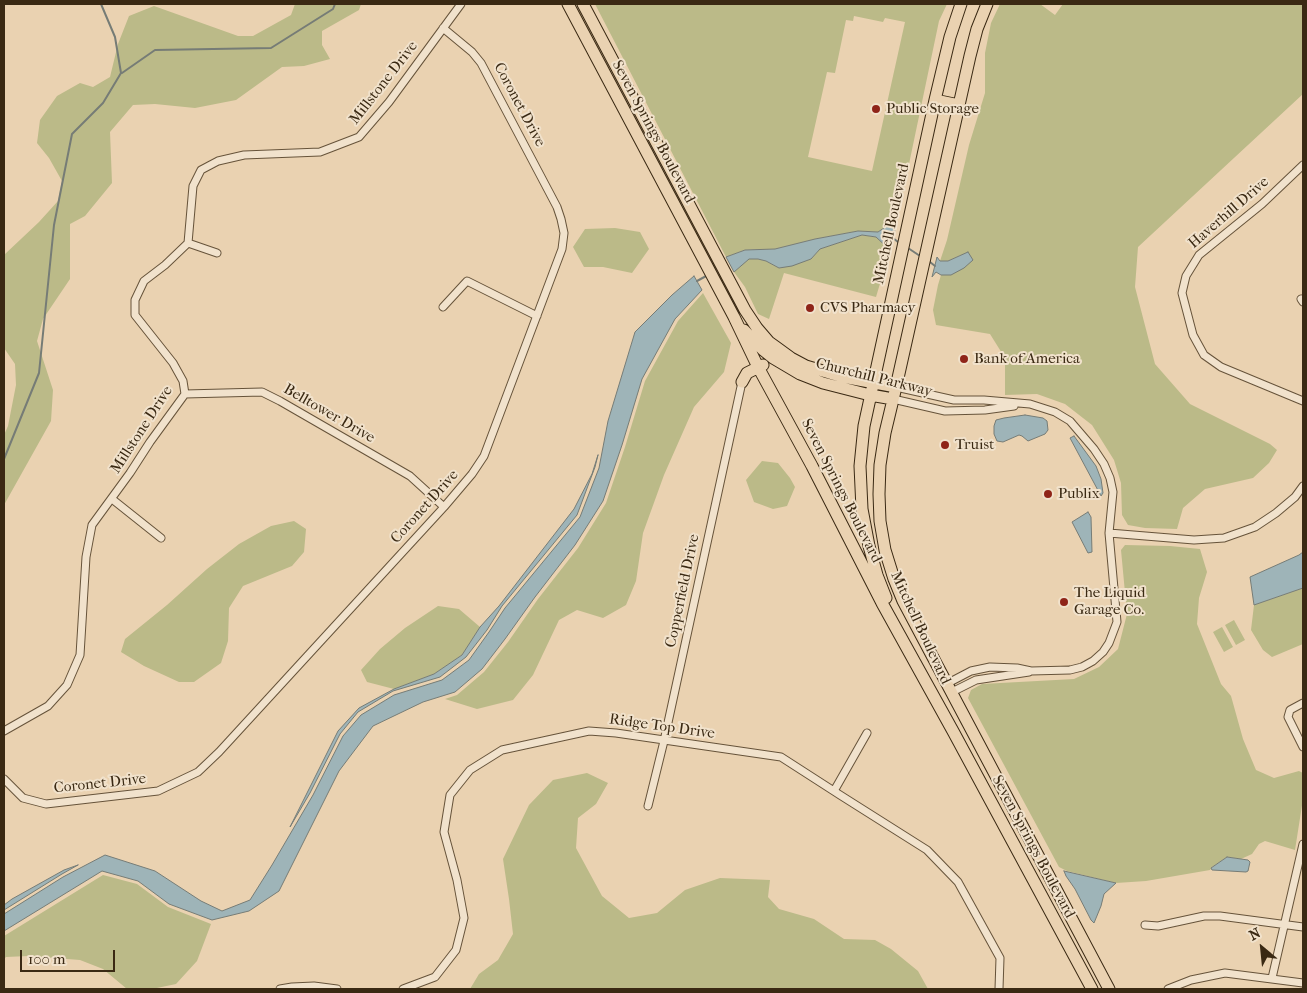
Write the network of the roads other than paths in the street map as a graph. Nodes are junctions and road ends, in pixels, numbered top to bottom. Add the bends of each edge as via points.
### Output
1 (461, 4) edge
2 (568, 4) edge
3 (577, 4) edge
4 (583, 4) edge
5 (961, 4) edge
6 (987, 4) edge
7 (590, 16) junction
8 (443, 28) junction
9 (935, 100) junction
10 (959, 105) junction
11 (1303, 165) edge
12 (188, 243) junction
13 (217, 253) dead end
14 (443, 307) dead end
15 (537, 316) junction
16 (734, 318) junction
17 (747, 345) junction
18 (758, 366) junction
19 (786, 367) junction
20 (742, 382) junction
21 (873, 382) junction
22 (896, 387) junction
23 (185, 394) junction
24 (870, 395) junction
25 (893, 399) junction
26 (1303, 401) edge
27 (1030, 404) junction
28 (1303, 486) edge
29 (112, 499) junction
30 (444, 507) junction
31 (1110, 533) junction
32 (161, 538) dead end
33 (950, 688) junction
34 (1303, 703) edge
35 (4, 731) edge
36 (867, 733) dead end
37 (954, 733) junction
38 (664, 741) junction
39 (1303, 747) edge
40 (4, 779) edge
41 (834, 791) junction
42 (648, 806) dead end
43 (1303, 844) edge
44 (1146, 925) dead end
45 (1284, 925) junction
46 (1303, 927) edge
47 (1272, 978) junction
48 (1303, 983) edge
49 (280, 989) edge
50 (337, 989) edge
51 (403, 989) edge
52 (999, 989) edge
53 (1092, 989) edge
54 (1109, 989) edge
55 (1168, 989) edge

1 - 8 street, Millstone Drive
2 - 16 main road, Seven Springs Boulevard
3 - 7 main road
4 - 7 main road, Seven Springs Boulevard
5 - 9 main road, Mitchell Boulevard
6 - 10 main road via 977,29
7 - 21 main road, Seven Springs Boulevard via 757,328 769,342 799,362 843,377
8 - 12 street, Millstone Drive via 359,137 320,152 244,155 218,161 201,170 193,186
8 - 15 street, Coronet Drive via 481,63 561,219 564,233 562,249
9 - 10 main road
9 - 21 main road, Mitchell Boulevard
10 - 22 main road
11 - 26 street, Haverhill Drive via 1262,204 1199,255 1186,276 1182,294 1193,334 1204,355 1221,367
12 - 13 street
12 - 23 street, Millstone Drive via 144,281 135,300 135,315 173,363 183,381
14 - 15 street via 467,281
15 - 30 street, Coronet Drive via 484,456
16 - 17 main road, Seven Springs Boulevard
16 - 19 main road, Churchill Parkway via 763,350
17 - 18 main road, Seven Springs Boulevard
17 - 20 main road
18 - 19 main road
18 - 20 main road via 747,373
18 - 37 main road, Seven Springs Boulevard
19 - 24 main road, Churchill Parkway via 823,383
20 - 38 street, Copperfield Drive
21 - 22 main road, Churchill Parkway
21 - 24 main road, Mitchell Boulevard
22 - 25 main road
22 - 27 street, Churchill Parkway via 954,400
23 - 29 street, Millstone Drive
23 - 30 street, Belltower Drive via 262,392 410,476
24 - 25 main road, Churchill Parkway
24 - 37 main road, Mitchell Boulevard via 860,474 869,546 894,615
25 - 27 street, Churchill Parkway via 945,411
25 - 33 main road, Seven Springs Boulevard via 885,433 878,494 885,550 903,601
27 - 31 street, Churchill Parkway via 1070,421 1104,464 1113,492
28 - 31 street via 1295,497 1255,527 1224,538 1194,540
29 - 32 street
29 - 35 street, Millstone Drive via 92,525 86,557 80,655 67,685 48,706
30 - 40 street, Coronet Drive via 198,772 158,791 46,804 23,798
31 - 33 street, Churchill Parkway via 1117,622 1103,652 1093,661 1070,670 990,667 972,671
33 - 54 main road, Seven Springs Boulevard
34 - 39 street via 1290,710 1288,717
36 - 41 street
37 - 53 main road, Seven Springs Boulevard
38 - 41 street, Ridge Top Drive via 781,757
38 - 42 street, Copperfield Drive
38 - 51 street, Ridge Top Drive via 589,731 502,750 470,770 450,795 444,832 464,918 456,950 435,977
41 - 52 street, Ridge Top Drive via 927,850 958,882 1000,958
43 - 45 street
44 - 45 street via 1158,926 1204,916
45 - 46 street
45 - 47 street
47 - 48 street
47 - 55 street via 1225,973
49 - 50 street via 314,986

